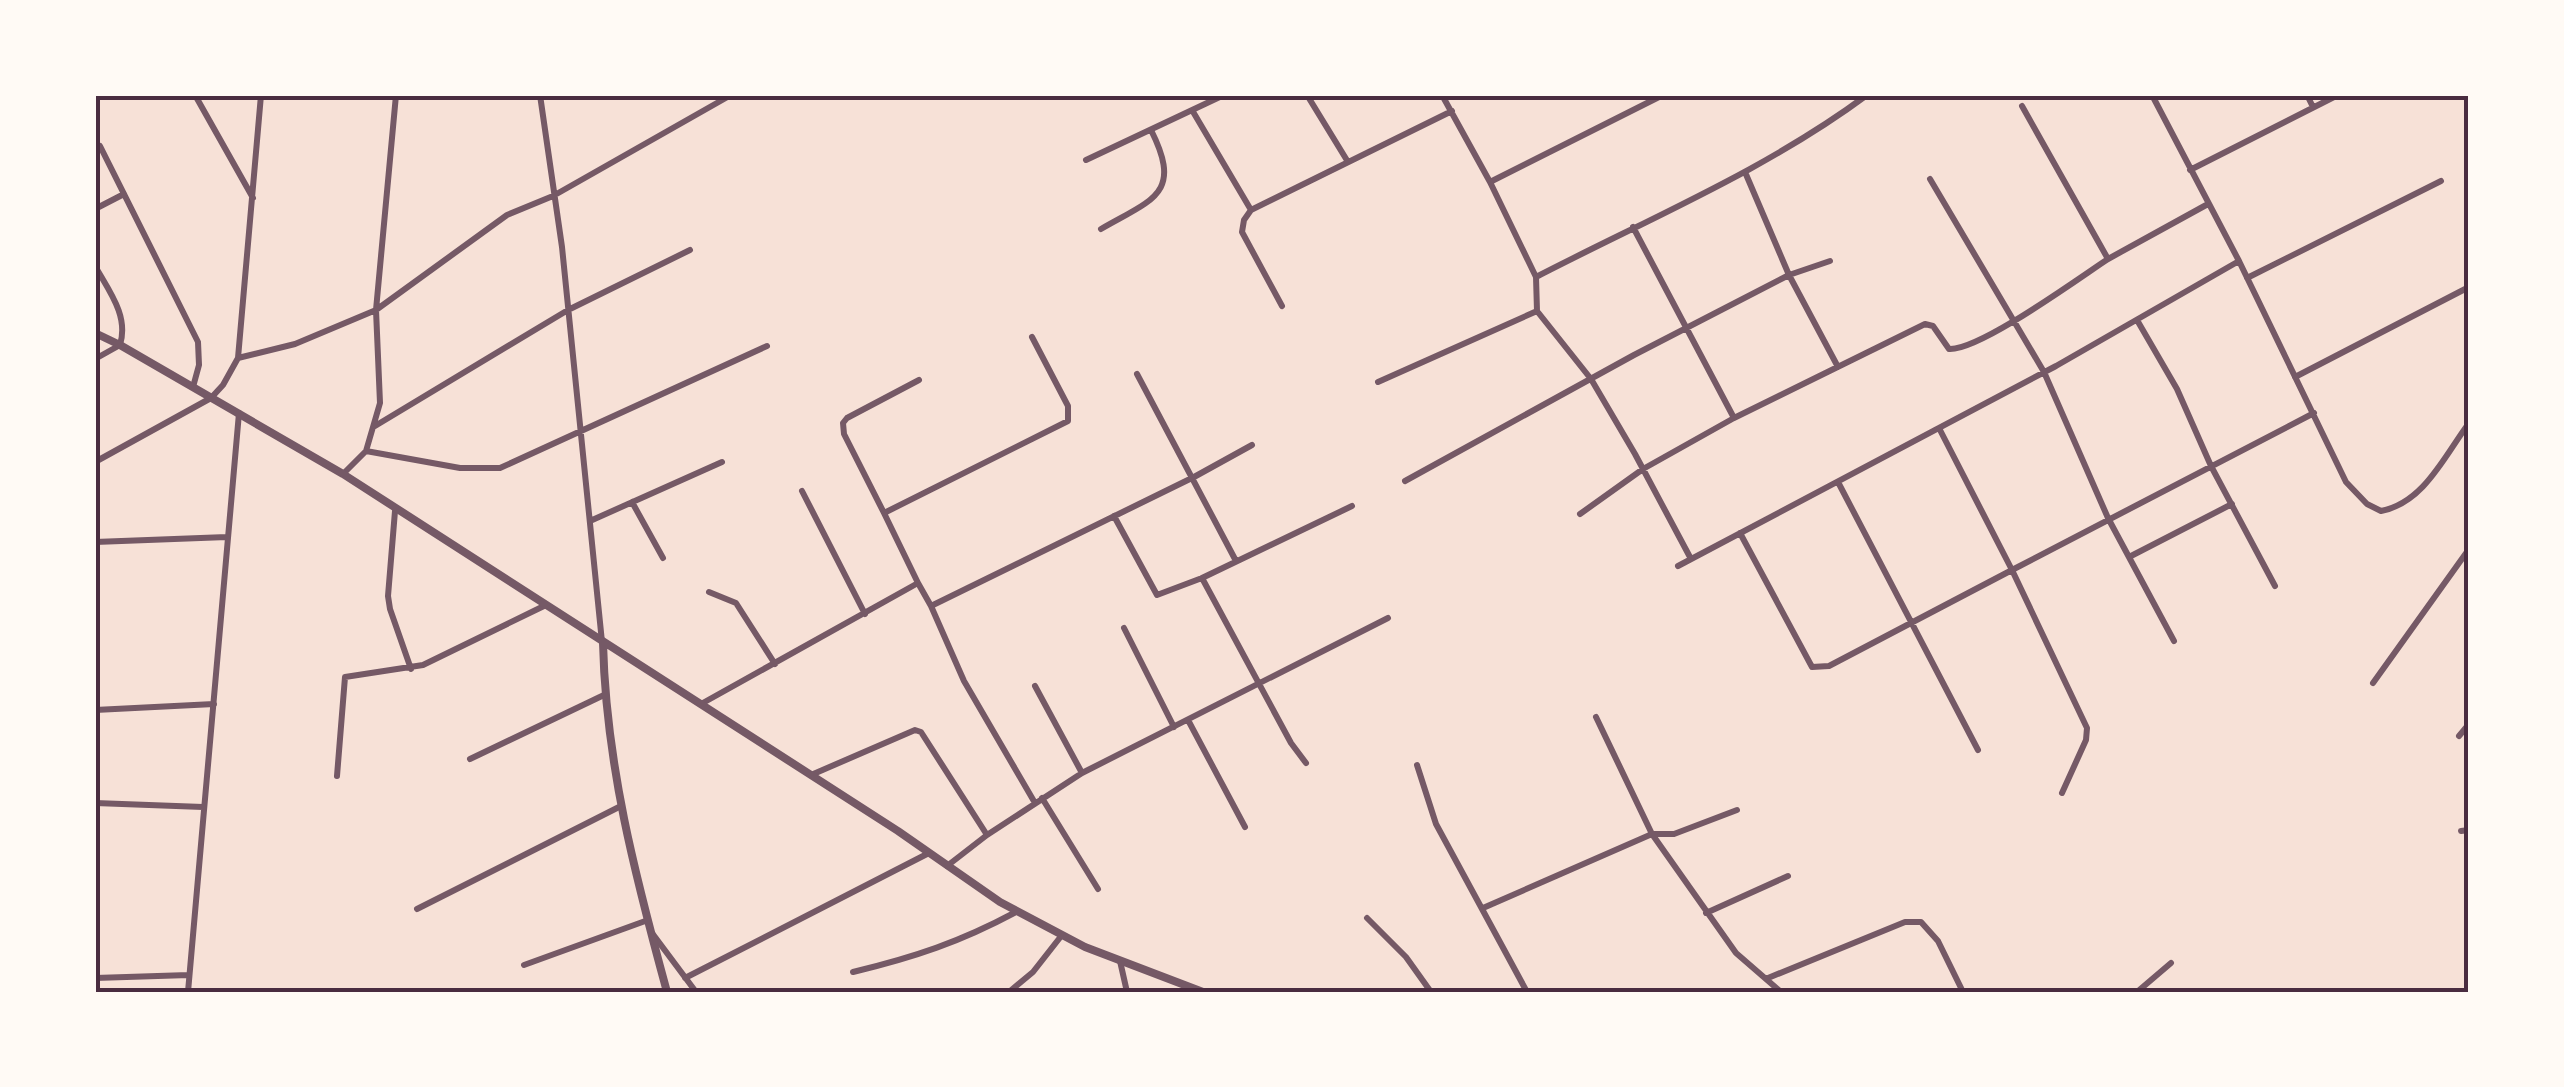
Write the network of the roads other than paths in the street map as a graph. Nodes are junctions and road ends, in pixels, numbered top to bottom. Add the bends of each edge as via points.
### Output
1 (196, 95) edge
2 (261, 95) edge
3 (396, 95) edge
4 (540, 95) edge
5 (731, 95) edge
6 (1224, 95) edge
7 (1307, 95) edge
8 (1442, 95) edge
9 (1663, 95) edge
10 (1867, 95) edge
11 (2152, 95) edge
12 (2307, 95) edge
13 (2338, 95) edge
14 (2022, 106) dead end
15 (2313, 108) junction
16 (1192, 110) junction
17 (1452, 111) junction
18 (1151, 130) junction
19 (100, 146) dead end
20 (1086, 160) dead end
21 (1348, 162) junction
22 (2190, 170) junction
23 (1744, 172) junction
24 (1930, 179) dead end
25 (2441, 181) dead end
26 (1490, 182) junction
27 (124, 194) junction
28 (554, 196) junction
29 (254, 198) junction
30 (2208, 204) junction
31 (95, 210) edge
32 (1251, 210) junction
33 (1634, 227) junction
34 (1101, 229) dead end
35 (690, 250) dead end
36 (2108, 259) junction
37 (1830, 261) dead end
38 (2239, 262) junction
39 (95, 266) edge
40 (1789, 275) junction
41 (1536, 277) junction
42 (2247, 278) junction
43 (2469, 287) edge
44 (1282, 306) dead end
45 (376, 310) junction
46 (568, 310) junction
47 (1538, 311) junction
48 (2137, 320) junction
49 (2012, 323) junction
50 (1688, 328) junction
51 (95, 334) edge
52 (1032, 337) dead end
53 (120, 345) junction
54 (767, 346) dead end
55 (238, 358) junction
56 (95, 359) edge
57 (1838, 367) junction
58 (2044, 372) junction
59 (1137, 374) dead end
60 (2296, 377) junction
61 (1591, 379) junction
62 (919, 380) dead end
63 (1378, 382) dead end
64 (193, 387) junction
65 (211, 398) junction
66 (239, 413) junction
67 (2314, 414) junction
68 (1734, 418) junction
69 (2469, 422) edge
70 (375, 426) junction
71 (1939, 428) junction
72 (580, 434) junction
73 (1252, 445) dead end
74 (366, 451) junction
75 (95, 462) edge
76 (722, 462) dead end
77 (2211, 466) junction
78 (1643, 468) junction
79 (343, 474) junction
80 (1194, 478) junction
81 (1405, 481) dead end
82 (1838, 482) junction
83 (802, 491) dead end
84 (632, 502) junction
85 (2232, 504) junction
86 (1352, 506) dead end
87 (395, 510) junction
88 (884, 513) junction
89 (1580, 514) dead end
90 (1114, 516) junction
91 (2108, 518) junction
92 (590, 521) junction
93 (1740, 533) junction
94 (227, 537) junction
95 (95, 542) edge
96 (2469, 549) edge
97 (2131, 556) junction
98 (663, 558) dead end
99 (1691, 559) junction
100 (1236, 561) junction
101 (1678, 566) dead end
102 (2012, 570) junction
103 (1202, 578) junction
104 (918, 583) junction
105 (2276, 586) dead end
106 (710, 592) dead end
107 (546, 604) junction
108 (931, 606) junction
109 (865, 614) junction
110 (1388, 618) dead end
111 (1914, 622) junction
112 (1124, 628) dead end
113 (2174, 641) dead end
114 (602, 643) junction
115 (775, 664) junction
116 (411, 669) junction
117 (2373, 683) dead end
118 (1258, 684) junction
119 (1035, 686) dead end
120 (604, 695) junction
121 (214, 704) junction
122 (702, 704) junction
123 (95, 710) edge
124 (1596, 717) dead end
125 (1188, 720) junction
126 (2469, 724) edge
127 (1174, 728) junction
128 (2459, 736) dead end
129 (1978, 750) dead end
130 (470, 759) dead end
131 (1306, 763) dead end
132 (1417, 764) dead end
133 (1082, 773) junction
134 (811, 774) junction
135 (337, 776) dead end
136 (2062, 793) dead end
137 (1039, 800) junction
138 (95, 803) edge
139 (620, 807) junction
140 (203, 808) junction
141 (1736, 810) dead end
142 (1245, 828) dead end
143 (1652, 834) junction
144 (988, 835) junction
145 (927, 854) junction
146 (946, 866) junction
147 (1788, 876) dead end
148 (1098, 890) dead end
149 (1483, 908) junction
150 (417, 909) dead end
151 (1016, 912) junction
152 (1706, 912) junction
153 (1367, 918) dead end
154 (648, 920) junction
155 (650, 931) junction
156 (1062, 936) junction
157 (1120, 961) junction
158 (2171, 963) dead end
159 (524, 965) dead end
160 (853, 972) dead end
161 (189, 975) junction
162 (95, 978) edge
163 (685, 978) junction
164 (1768, 978) junction
165 (188, 992) edge
166 (667, 992) edge
167 (696, 992) edge
168 (1009, 992) edge
169 (1127, 992) edge
170 (1203, 992) edge
171 (1431, 992) edge
172 (1527, 992) edge
173 (1780, 992) edge
174 (1962, 992) edge
175 (2136, 992) edge

1 - 29 street
2 - 29 street
3 - 45 street
4 - 28 street
5 - 28 street
6 - 16 street
7 - 21 street
8 - 17 street
9 - 26 street
10 - 23 street
11 - 22 street
12 - 15 street
13 - 15 street
14 - 36 street
15 - 22 street
16 - 18 street
16 - 32 street
17 - 21 street
17 - 26 street
18 - 20 street
18 - 34 street via 1164,156 1164,182 1142,206
19 - 27 street
21 - 32 street
22 - 30 street
23 - 33 street
23 - 40 street
24 - 49 street
25 - 42 street
26 - 41 street
27 - 31 street
27 - 64 street via 198,342
28 - 45 street via 506,215
28 - 46 street
29 - 55 street
30 - 36 street
30 - 38 street
32 - 44 street via 1242,232
33 - 41 street
33 - 50 street
35 - 46 street
36 - 49 street
37 - 40 street
38 - 42 street
38 - 48 street
39 - 53 street via 121,316
40 - 50 street
40 - 57 street
41 - 47 street
42 - 60 street
43 - 60 street
45 - 55 street via 295,344
45 - 70 street
46 - 70 street
46 - 72 street
47 - 61 street
47 - 63 street
48 - 58 street
48 - 77 street
49 - 57 street via 1957,350 1924,324
49 - 58 street
50 - 61 street
50 - 68 street
51 - 53 street
52 - 88 street via 1068,406 1068,421
53 - 56 street
53 - 64 street
54 - 72 street
55 - 65 street
57 - 68 street
58 - 71 street
58 - 91 street
59 - 80 street
60 - 67 street
61 - 78 street
61 - 81 street
62 - 88 street via 843,424
64 - 65 street
65 - 66 street
65 - 75 street
66 - 79 street
66 - 94 street
67 - 69 street via 2346,482 2381,511 2420,491
67 - 77 street
68 - 78 street
70 - 74 street
71 - 82 street
71 - 102 street
72 - 74 street via 487,470
72 - 92 street
73 - 80 street
74 - 79 street
76 - 84 street
77 - 85 street
77 - 91 street
78 - 89 street
78 - 99 street
79 - 87 street
80 - 90 street
80 - 100 street
82 - 93 street
82 - 111 street
83 - 109 street
84 - 92 street
84 - 98 street
85 - 97 street
85 - 105 street
86 - 100 street
87 - 107 street
87 - 116 street via 388,596
88 - 104 street
90 - 103 street via 1157,595
90 - 108 street
91 - 97 street
91 - 102 street
92 - 114 street
93 - 99 street
93 - 111 street via 1812,667 1829,666
94 - 95 street
94 - 121 street
96 - 117 street
97 - 113 street
99 - 101 street
100 - 103 street
102 - 111 street
102 - 136 street via 2088,728
103 - 118 street
104 - 108 street
104 - 109 street
106 - 115 street via 736,602
107 - 114 street
107 - 116 street
108 - 137 street via 964,681
109 - 115 street
110 - 118 street
111 - 129 street
112 - 127 street
114 - 120 street
114 - 122 street
115 - 122 street
116 - 135 street via 345,678
118 - 125 street
118 - 131 street
119 - 133 street
120 - 130 street
120 - 139 street
121 - 123 street
121 - 140 street
122 - 134 street
124 - 143 street
125 - 127 street
125 - 142 street
126 - 128 street
127 - 133 street
132 - 149 street via 1436,824
133 - 137 street
134 - 144 street via 922,732
134 - 145 street
137 - 144 street
137 - 148 street
138 - 140 street
139 - 150 street
139 - 154 street
140 - 161 street
141 - 143 street via 1674,834
143 - 149 street
143 - 152 street
144 - 146 street
145 - 146 street
145 - 163 street
146 - 151 street
147 - 152 street
149 - 172 street
151 - 156 street
151 - 160 street via 922,956
152 - 164 street via 1736,953
153 - 171 street
154 - 155 street
154 - 159 street
155 - 163 street
155 - 166 street
156 - 157 street
156 - 168 street
157 - 169 street
157 - 170 street
158 - 175 street
161 - 162 street
161 - 165 street
163 - 167 street
164 - 173 street
164 - 174 street via 1905,922 1921,922 1938,941

